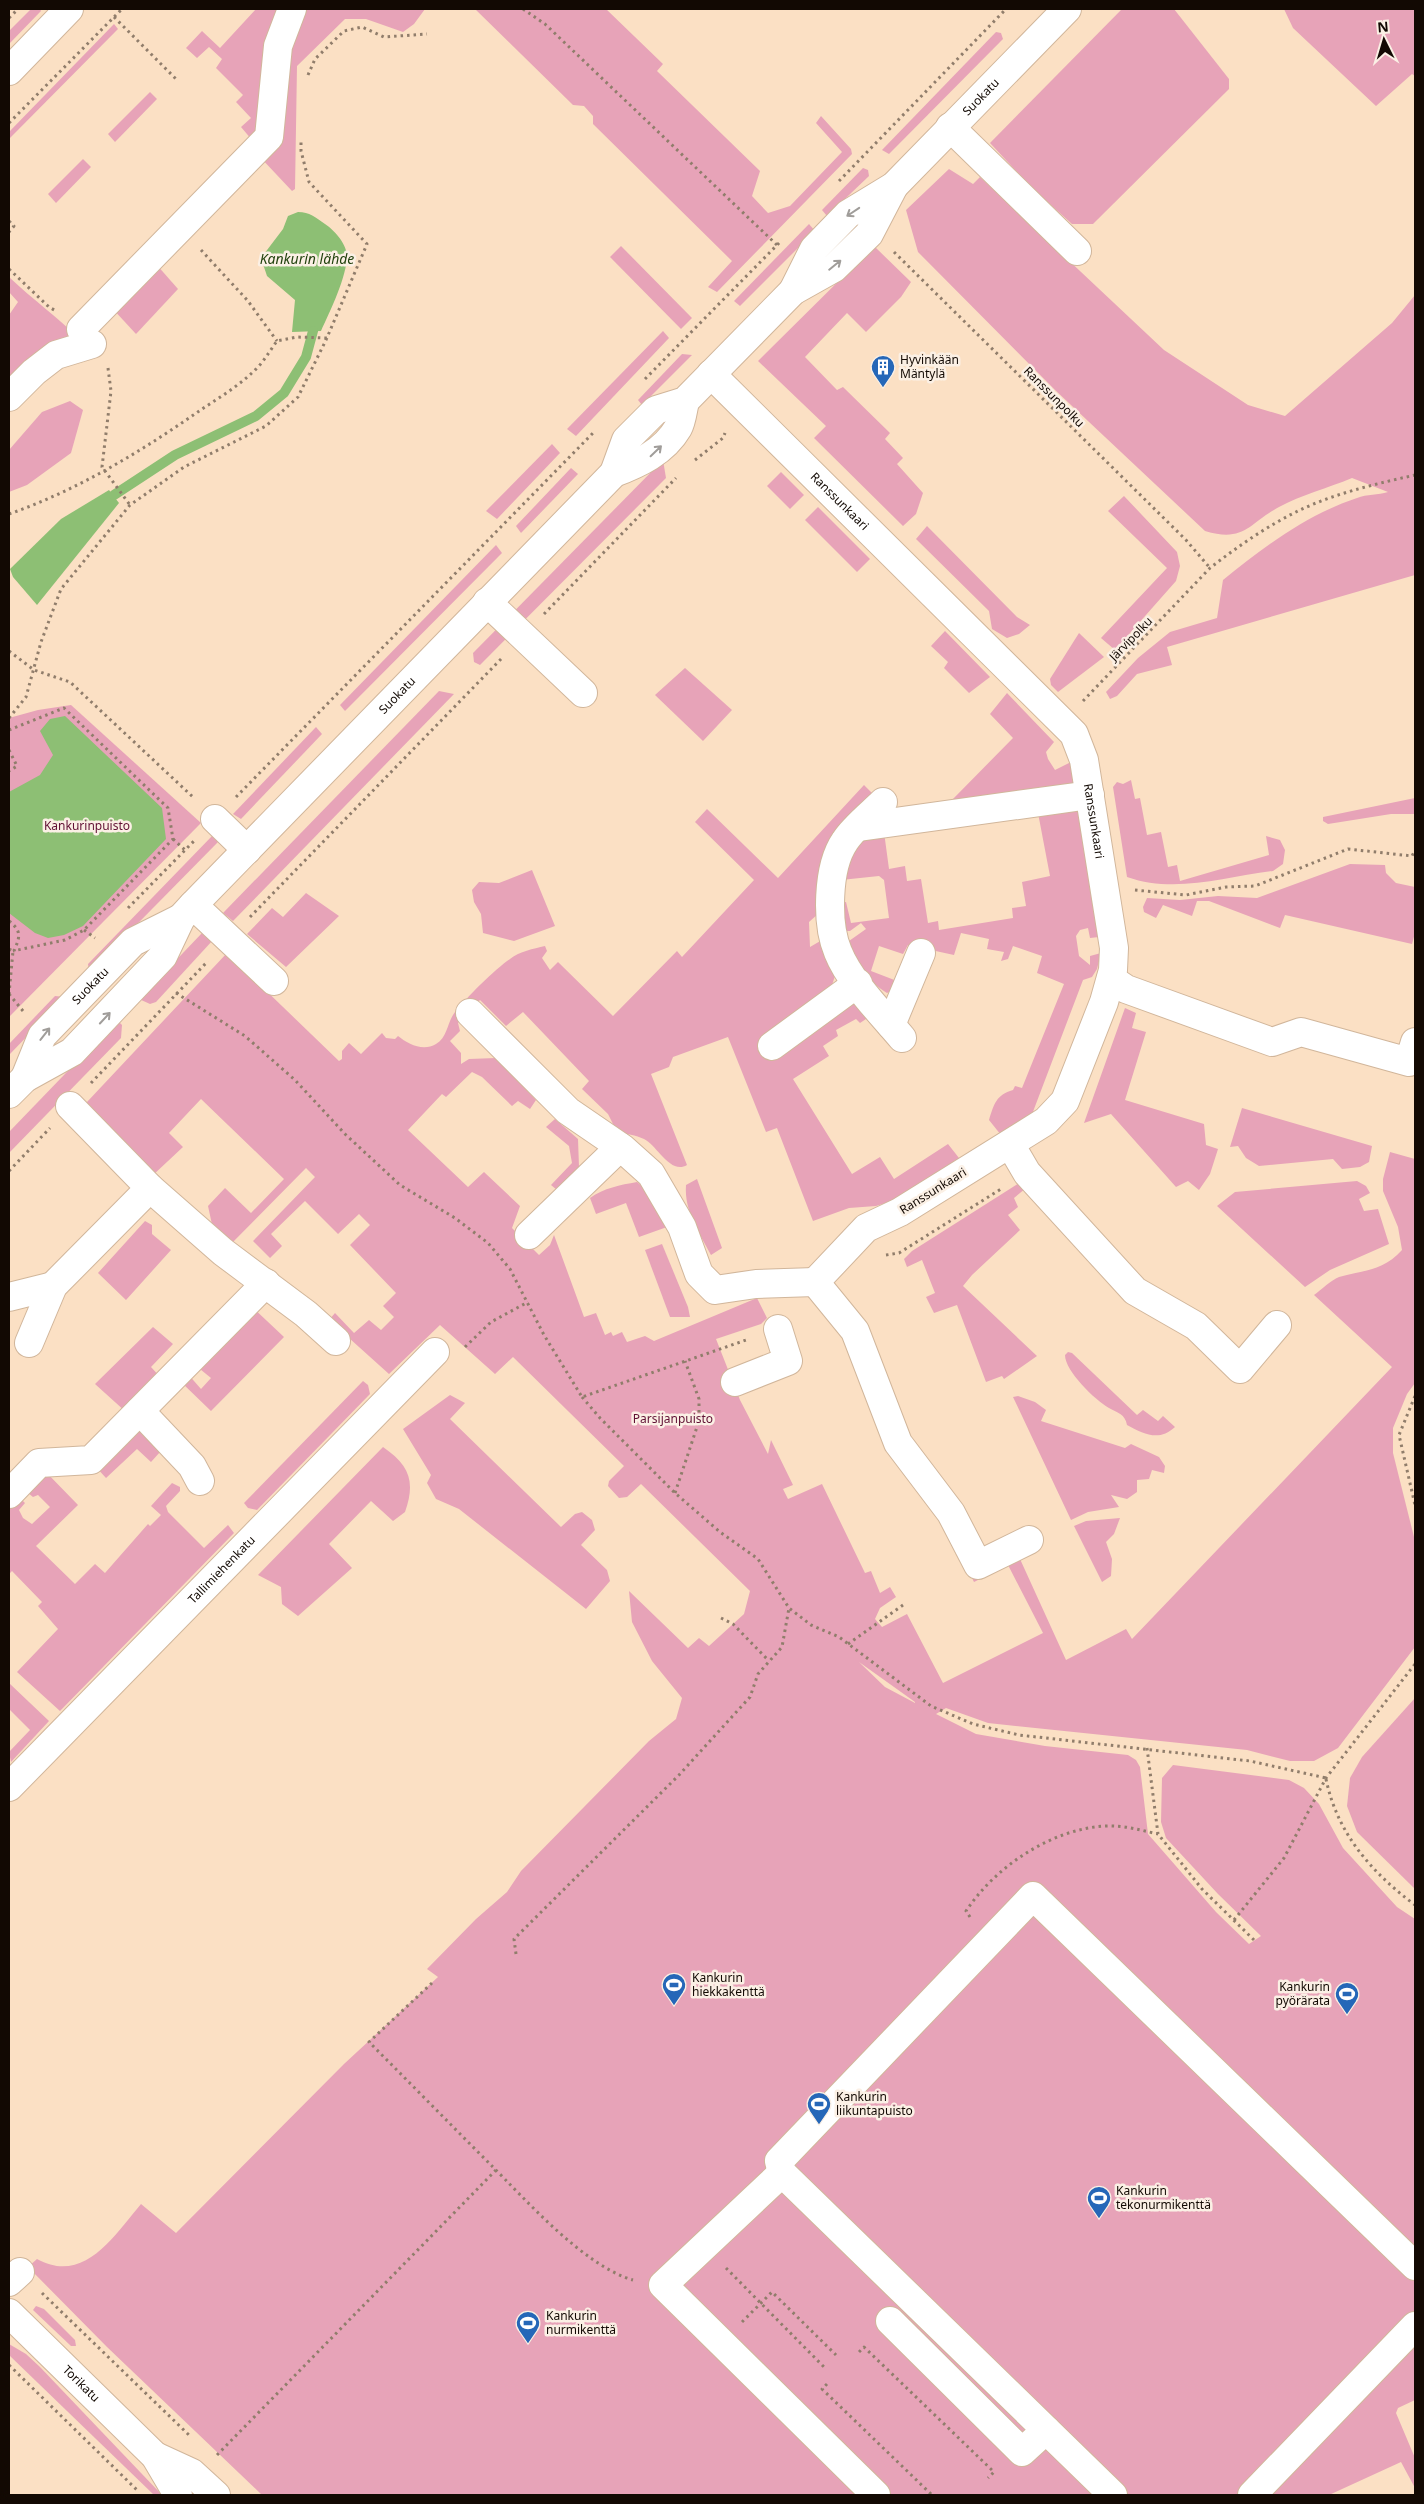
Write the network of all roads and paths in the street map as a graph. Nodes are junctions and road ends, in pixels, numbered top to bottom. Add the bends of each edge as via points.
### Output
1 (18, 9) edge
2 (69, 9) edge
3 (122, 9) edge
4 (292, 9) edge
5 (523, 9) edge
6 (1006, 9) edge
7 (1066, 9) edge
8 (114, 17) junction
9 (9, 18) edge
10 (427, 34) dead end
11 (9, 71) edge
12 (307, 76) dead end
13 (176, 79) dead end
14 (9, 123) edge
15 (950, 127) junction
16 (302, 132) dead end
17 (835, 186) dead end
18 (9, 221) edge
19 (9, 232) edge
20 (784, 238) dead end
21 (777, 245) junction
22 (890, 248) dead end
23 (1077, 251) dead end
24 (207, 256) dead end
25 (9, 269) edge
26 (13, 273) dead end
27 (327, 338) junction
28 (277, 341) junction
29 (711, 374) junction
30 (640, 384) dead end
31 (9, 397) edge
32 (743, 406) junction
33 (601, 425) dead end
34 (693, 462) dead end
35 (679, 475) dead end
36 (1415, 475) edge
37 (109, 478) dead end
38 (130, 504) junction
39 (9, 514) edge
40 (1210, 568) junction
41 (487, 602) junction
42 (524, 635) junction
43 (9, 651) edge
44 (34, 670) junction
45 (583, 693) dead end
46 (9, 718) edge
47 (1064, 722) junction
48 (9, 730) edge
49 (9, 750) edge
50 (9, 771) edge
51 (1090, 795) junction
52 (883, 802) dead end
53 (216, 819) junction
54 (859, 827) junction
55 (173, 839) junction
56 (185, 850) junction
57 (247, 850) junction
58 (1415, 850) edge
59 (1412, 856) junction
60 (1415, 860) edge
61 (1105, 888) junction
62 (187, 911) junction
63 (124, 912) dead end
64 (9, 921) edge
65 (84, 930) junction
66 (230, 938) junction
67 (90, 947) dead end
68 (9, 949) edge
69 (13, 952) junction
70 (920, 953) dead end
71 (1110, 980) junction
72 (274, 981) dead end
73 (858, 983) junction
74 (176, 993) junction
75 (9, 994) edge
76 (470, 1013) dead end
77 (26, 1015) dead end
78 (1415, 1042) edge
79 (772, 1046) dead end
80 (17, 1086) edge
81 (70, 1106) junction
82 (1010, 1144) junction
83 (620, 1147) junction
84 (9, 1171) edge
85 (1027, 1173) junction
86 (150, 1188) junction
87 (529, 1235) dead end
88 (882, 1255) dead end
89 (815, 1282) junction
90 (266, 1284) junction
91 (53, 1286) junction
92 (9, 1297) edge
93 (1276, 1325) dead end
94 (778, 1329) joint
95 (336, 1341) dead end
96 (29, 1343) dead end
97 (435, 1352) dead end
98 (685, 1361) junction
99 (735, 1382) dead end
100 (582, 1396) junction
101 (1415, 1396) edge
102 (140, 1411) junction
103 (200, 1481) dead end
104 (675, 1493) junction
105 (9, 1494) edge
106 (1415, 1505) edge
107 (1029, 1540) dead end
108 (903, 1605) dead end
109 (789, 1608) junction
110 (720, 1618) dead end
111 (848, 1644) junction
112 (769, 1661) junction
113 (1415, 1664) edge
114 (1147, 1748) junction
115 (1326, 1778) junction
116 (9, 1787) edge
117 (1158, 1834) junction
118 (1415, 1905) edge
119 (1234, 1920) junction
120 (1254, 1940) dead end
121 (990, 1941) junction
122 (516, 1954) dead end
123 (432, 1983) dead end
124 (496, 2170) junction
125 (782, 2173) junction
126 (705, 2248) junction
127 (1415, 2266) edge
128 (14, 2277) edge
129 (663, 2285) junction
130 (761, 2303) junction
131 (9, 2313) edge
132 (890, 2321) dead end
133 (1415, 2326) edge
134 (720, 2342) junction
135 (859, 2352) dead end
136 (836, 2355) dead end
137 (9, 2365) edge
138 (824, 2367) dead end
139 (827, 2384) dead end
140 (1046, 2430) junction
141 (194, 2440) dead end
142 (154, 2456) junction
143 (212, 2457) dead end
144 (988, 2478) dead end
145 (142, 2495) edge
146 (178, 2495) edge
147 (216, 2495) edge
148 (876, 2495) edge
149 (932, 2495) edge
150 (1113, 2495) edge
151 (1252, 2495) edge

1 - 9 path
2 - 11 street
3 - 8 path
4 - 31 street via 278,46 268,137 87,336 34,372
5 - 21 path via 552,31
6 - 17 path
7 - 15 street, Suokatu
8 - 13 path
8 - 14 path
10 - 12 path via 384,37 362,27 344,31 315,59
15 - 23 street
15 - 29 street, Suokatu via 894,186 869,234 834,268 793,291
16 - 27 path via 301,151 309,182 367,244
18 - 19 path via 14,226
20 - 21 path
21 - 30 path
22 - 40 path, Ranssunpolku via 1186,540
24 - 28 path via 248,301
25 - 26 path
27 - 28 path via 297,337
27 - 38 path via 298,397 266,426 184,467
28 - 39 path via 260,365 243,381 182,423 105,471 38,504
29 - 32 street, Ranssunkaari
29 - 41 street, Suokatu via 685,401 656,410 626,440 614,473
32 - 34 path via 723,438
32 - 47 street, Ranssunkaari
33 - 53 path
35 - 42 path
36 - 40 path, Järvipolku via 1352,490 1299,511 1274,524
37 - 38 path
38 - 44 path via 61,589
40 - 47 path, Järvipolku
41 - 42 street
41 - 57 street, Suokatu
42 - 45 street
42 - 66 path
43 - 44 path
44 - 46 path via 26,697
44 - 53 path via 70,682
47 - 51 street, Ranssunkaari via 1081,748
48 - 55 path via 64,708 168,808
49 - 50 path via 17,766
51 - 54 street
51 - 61 street, Ranssunkaari
52 - 54 street
53 - 56 path
53 - 57 street
54 - 73 street via 845,841 832,873 830,910 838,952
55 - 56 path
55 - 65 path
56 - 63 path
57 - 62 street, Suokatu
58 - 59 path
59 - 60 path
59 - 61 path via 1348,849 1255,886 1226,887 1186,895
61 - 71 street, Ranssunkaari via 1114,948 1114,970
62 - 66 street
80 -> 62 street, Suokatu via 72,1052 163,956
64 - 69 path via 18,928 20,938
65 - 67 path via 97,940
65 - 69 path via 65,940
66 - 72 street
66 - 74 path
68 - 69 path
69 - 75 path
70 - 73 street via 897,1032
71 - 78 street via 1126,989 1272,1042 1300,1032 1409,1062
71 - 82 street, Ranssunkaari via 1065,1101 1046,1121
73 - 79 street
74 - 81 path
74 - 100 path via 245,1036 295,1080 345,1134 400,1185 455,1218 488,1243 510,1269 544,1335
75 - 77 path
76 - 83 street via 568,1111
81 - 84 path
81 - 86 street
82 - 85 street
82 - 89 street, Ranssunkaari via 900,1212 866,1228
83 - 87 street
83 - 89 street via 651,1174 682,1227 699,1274 715,1290 756,1284
85 - 88 path via 899,1253
85 - 93 street via 1135,1291 1196,1326 1240,1369
86 - 90 street via 223,1252
86 - 91 street
89 - 107 street via 855,1331 898,1443 951,1513 978,1565
90 - 95 street
90 - 102 street
91 - 92 street
91 - 96 street
94 - 98 path
94 - 99 street via 788,1361
97 - 116 street, Tallimiehenkatu
98 - 100 path
98 - 104 path via 699,1399 699,1421
100 - 104 path
101 - 106 path via 1399,1435
102 - 103 street via 192,1466
102 - 105 street via 91,1460 39,1463
104 - 109 path via 720,1532 758,1559
108 - 111 path
109 - 111 path
109 - 112 path via 782,1647
110 - 112 path via 733,1624
111 - 114 path via 931,1706 974,1724 1019,1735
112 - 122 path via 758,1674 750,1697 678,1775 514,1939
113 - 115 path
114 - 115 path via 1250,1761
114 - 117 path
115 - 118 path via 1330,1802 1352,1845
115 - 119 path via 1284,1858
117 - 119 path via 1202,1889
117 - 121 path via 1128,1827 1104,1826 1042,1844 1023,1856 977,1895 966,1912
119 - 120 path
121 - 125 street via 779,2161
121 - 127 street via 1034,1896
123 - 124 path via 369,2042
124 - 129 path via 588,2256 624,2278
124 - 143 path via 223,2450
125 - 126 street
125 - 140 street
126 - 129 street
126 - 130 path
128 - 141 path
129 - 134 street
130 - 134 path
130 - 136 path via 772,2292
130 - 138 path
131 - 142 street, Torikatu
132 - 140 street via 1022,2452
133 - 151 street
134 - 148 street
135 - 144 path via 864,2346 994,2472
137 - 145 path
139 - 149 path via 822,2389
140 - 150 street
142 - 146 street, Torikatu
142 - 147 street, Torikatu via 192,2473

